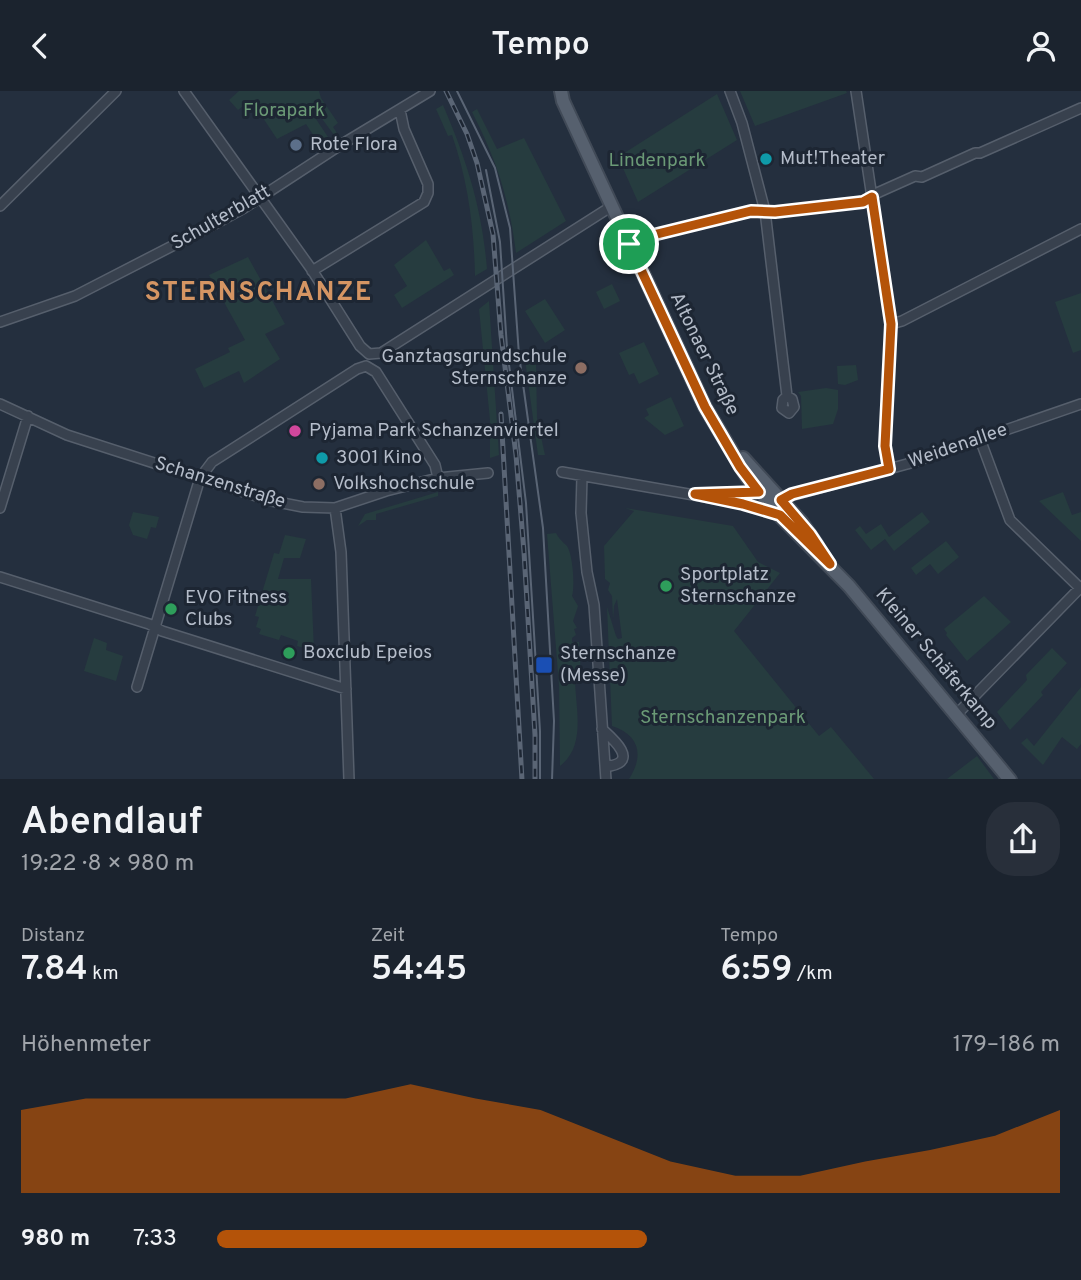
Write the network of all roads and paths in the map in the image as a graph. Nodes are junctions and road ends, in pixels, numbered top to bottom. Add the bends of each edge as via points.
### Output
1 (117, 91) edge
2 (184, 91) edge
3 (410, 91) edge
4 (430, 91) edge
5 (730, 91) edge
6 (856, 91) edge
7 (559, 94) edge
8 (416, 100) junction
9 (1081, 108) edge
10 (400, 110) junction
11 (261, 197) junction
12 (872, 197) junction
13 (0, 206) edge
14 (612, 206) junction
15 (765, 211) junction
16 (1081, 229) edge
17 (629, 244) junction
18 (312, 271) junction
19 (0, 322) edge
20 (891, 324) junction
21 (787, 396) dead end
22 (0, 404) edge
23 (1081, 404) edge
24 (28, 416) junction
25 (722, 433) junction
26 (979, 439) junction
27 (889, 469) junction
28 (562, 472) dead end
29 (488, 473) dead end
30 (582, 476) junction
31 (200, 478) junction
32 (439, 478) junction
33 (759, 492) junction
34 (695, 494) junction
35 (779, 497) junction
36 (743, 504) junction
37 (0, 508) edge
38 (335, 508) junction
39 (780, 515) junction
40 (830, 564) junction
41 (0, 577) edge
42 (1080, 587) edge
43 (156, 628) junction
44 (137, 687) dead end
45 (346, 689) junction
46 (957, 714) junction
47 (602, 729) junction
48 (606, 764) junction
49 (349, 779) edge
50 (606, 779) edge
51 (1010, 779) edge

1 - 13 street
2 - 11 street
3 - 8 street
4 - 8 street, Schulterblatt
5 - 15 street
6 - 12 street
7 - 14 main road, Altonaer Straße
8 - 10 street, Schulterblatt
9 - 12 street
10 - 11 street, Schulterblatt
10 - 18 street via 428,184 424,202
11 - 18 street
11 - 19 street, Schulterblatt via 75,296
12 - 15 street via 863,202
12 - 20 street
14 - 17 main road, Altonaer Straße
14 - 18 street via 381,353 369,353 360,346
15 - 17 street
15 - 21 street
16 - 20 street
17 - 25 main road, Altonaer Straße via 705,407
20 - 27 street via 885,446
22 - 24 street, Schanzenstraße
23 - 26 street, Weidenallee
24 - 31 street, Schanzenstraße via 67,435
24 - 37 street
25 - 33 main road, Altonaer Straße
25 - 35 main road, Altonaer Straße
26 - 27 street, Weidenallee
26 - 42 street via 1010,520
27 - 35 street, Weidenallee
28 - 30 street
29 - 32 street, Schanzenstraße
30 - 34 street
30 - 47 street via 581,513 594,605
31 - 32 street via 225,452 366,366 376,372
31 - 38 street, Schanzenstraße via 285,504
31 - 43 street
32 - 38 street, Schanzenstraße
33 - 34 street
33 - 35 main road, Kleiner Schäferkamp
34 - 36 street
35 - 36 street
35 - 39 main road, Kleiner Schäferkamp
35 - 40 main road, Kleiner Schäferkamp
36 - 39 street
38 - 45 street
39 - 40 main road, Kleiner Schäferkamp
40 - 46 main road, Kleiner Schäferkamp
41 - 43 street
42 - 46 street
43 - 44 street
43 - 45 street
45 - 49 street
46 - 51 main road, Kleiner Schäferkamp
47 - 48 street
47 - 48 street via 623,756 618,765
48 - 50 street

